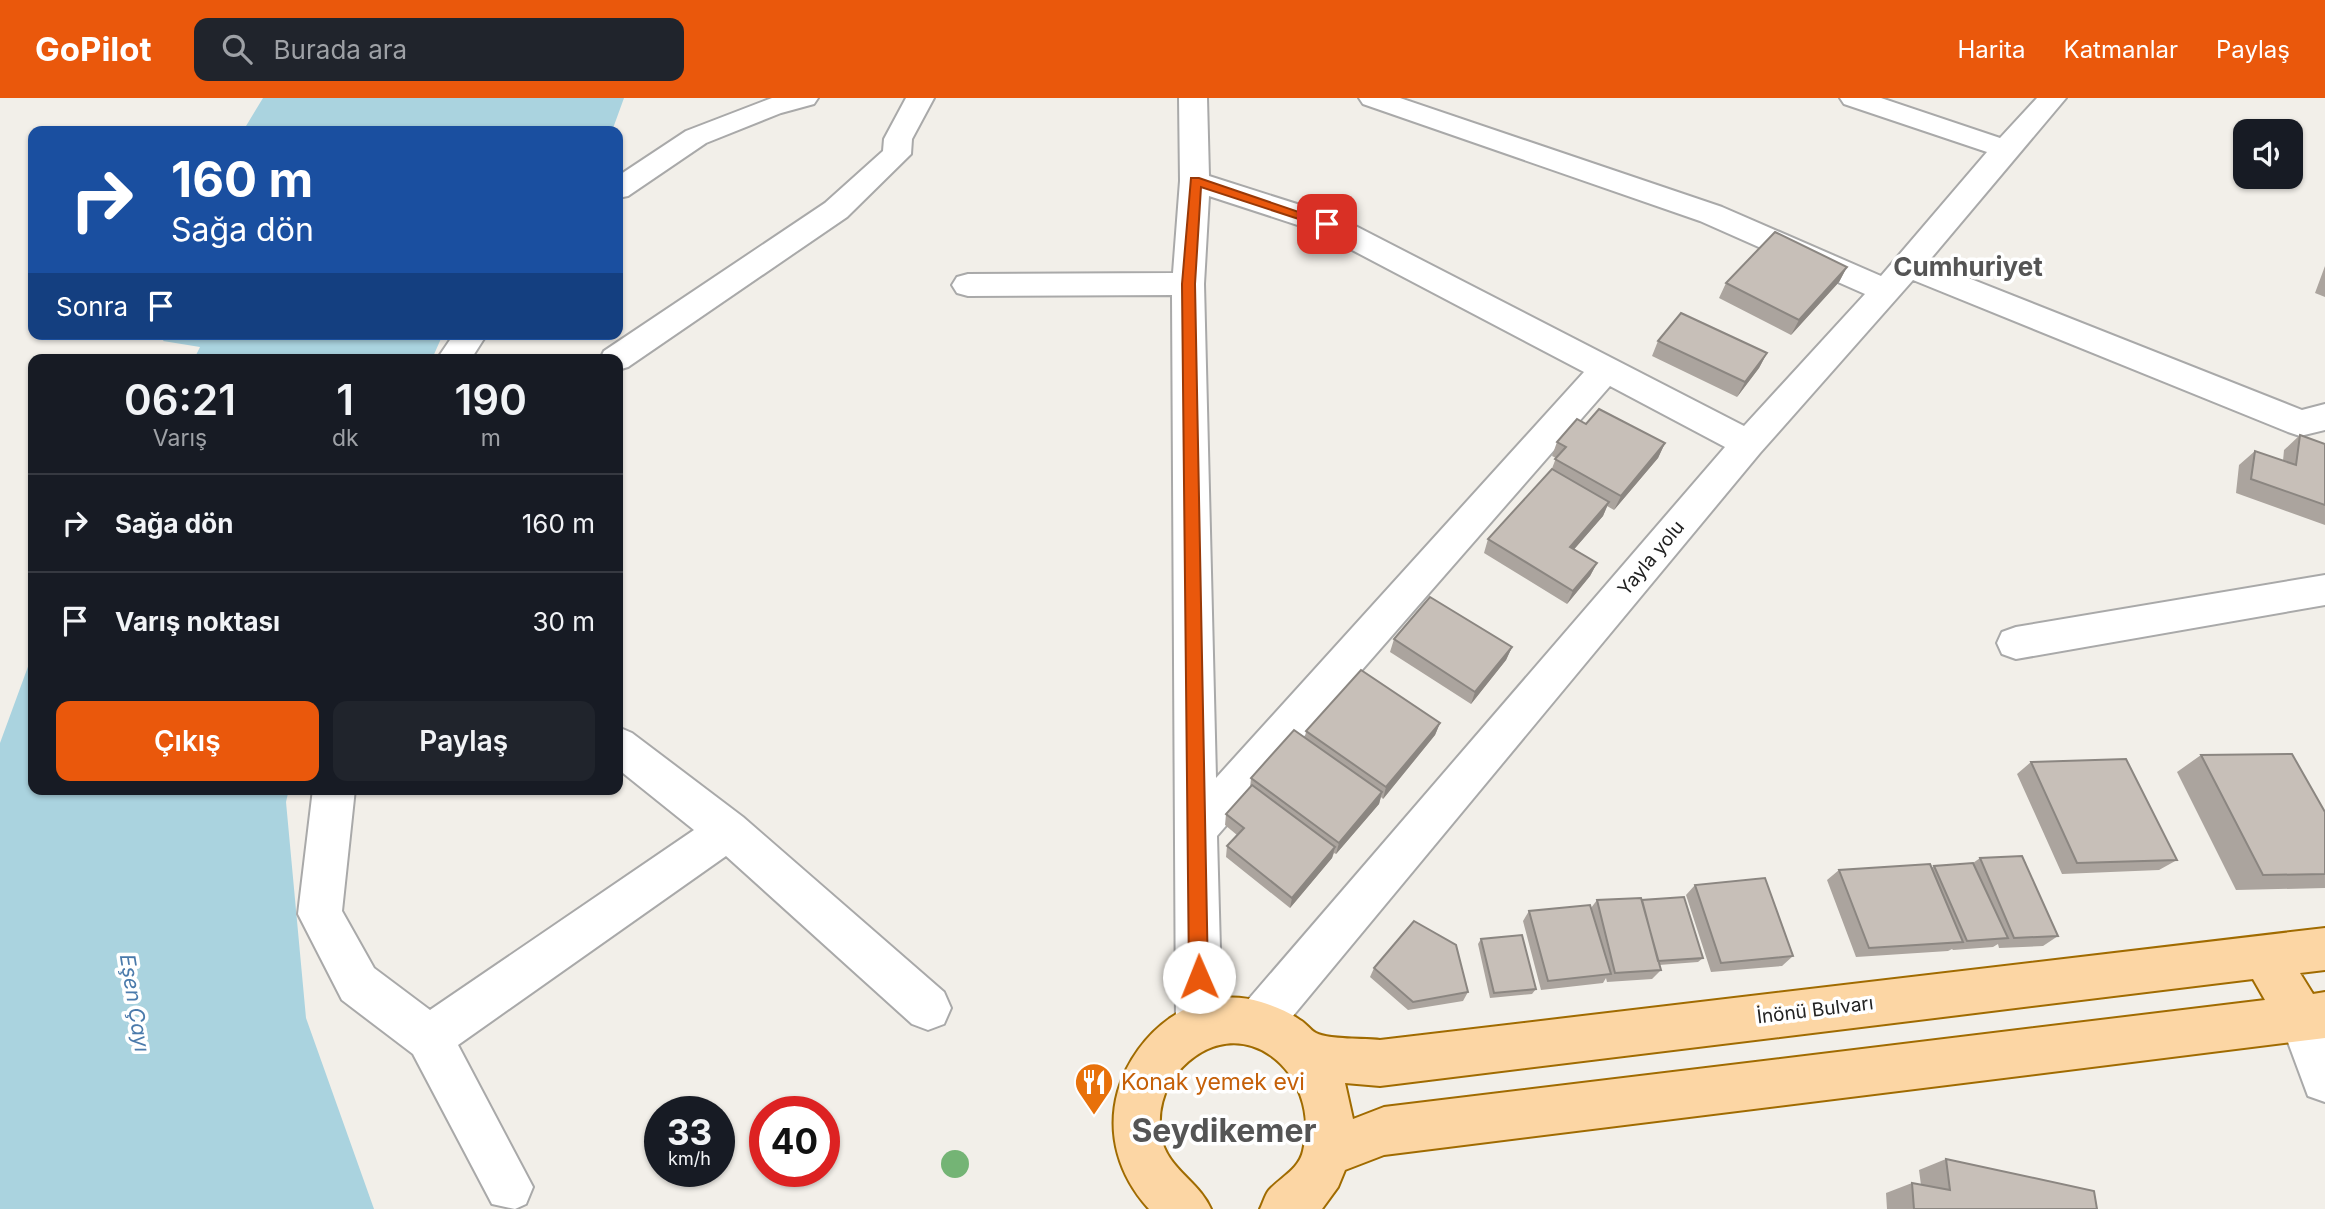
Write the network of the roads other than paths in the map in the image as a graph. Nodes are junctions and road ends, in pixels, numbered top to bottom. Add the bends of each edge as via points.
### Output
1 (804, 98) edge
2 (920, 98) edge
3 (1193, 98) edge
4 (1373, 98) edge
5 (1854, 98) edge
6 (2052, 98) edge
7 (2005, 149) junction
8 (1195, 181) junction
9 (623, 186) edge
10 (1897, 278) junction
11 (1188, 284) junction
12 (968, 285) dead end
13 (623, 354) edge
14 (1605, 370) junction
15 (2325, 417) edge
16 (1748, 444) junction
17 (2325, 590) edge
18 (2016, 643) dead end
19 (623, 749) edge
20 (333, 795) edge
21 (1197, 829) junction
22 (727, 831) junction
23 (2325, 949) edge
24 (2264, 956) junction
25 (928, 1008) dead end
26 (2313, 1017) edge
27 (1257, 1024) junction
28 (1199, 1026) junction
29 (429, 1038) junction
30 (1306, 1056) junction
31 (2325, 1079) edge
32 (1326, 1154) junction
33 (509, 1187) dead end
34 (1185, 1209) edge
35 (1285, 1209) edge

1 - 9 street via 696,137
2 - 13 street via 898,139 897,154 836,210
3 - 8 street
4 - 10 street
5 - 7 street
6 - 7 street, Yayla yolu
7 - 10 street, Yayla yolu
8 - 11 street
8 - 14 street via 1327,224
10 - 15 street via 2300,423
10 - 16 street, Yayla yolu
11 - 12 street
11 - 21 street
14 - 16 street
14 - 21 street
16 - 27 street, Yayla yolu
17 - 18 street
19 - 22 street
20 - 29 street via 320,914 358,984
21 - 28 street
22 - 25 street
22 - 29 street
23 - 24 main road, İnönü Bulvarı
24 - 26 main road
24 - 30 main road, İnönü Bulvarı via 1380,1063
26 - 31 street
26 - 32 main road via 1384,1131
27 - 28 main road via 1227,1020
27 - 30 main road via 1284,1036
28 - 34 main road via 1174,1040 1153,1060 1140,1087 1135,1118 1141,1153 1158,1185
29 - 33 street
30 - 32 main road via 1324,1086 1331,1120
32 - 35 main road via 1311,1186

